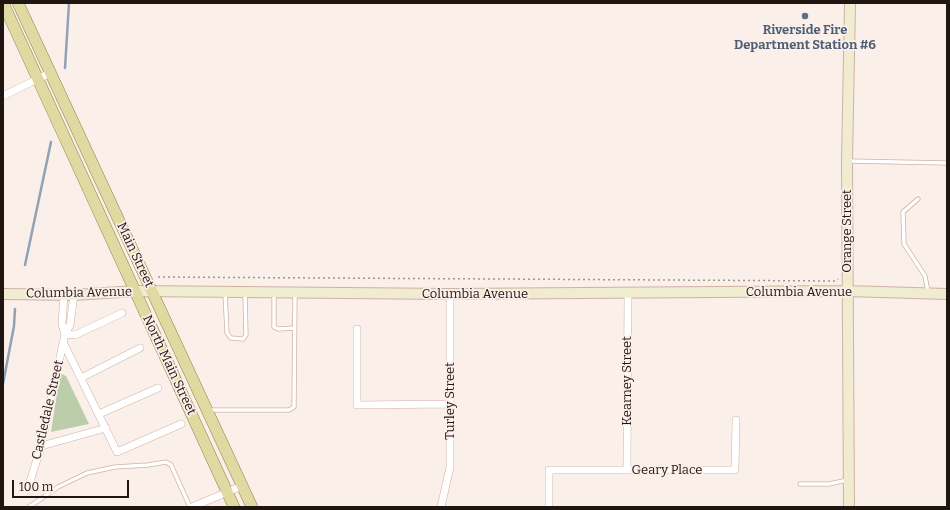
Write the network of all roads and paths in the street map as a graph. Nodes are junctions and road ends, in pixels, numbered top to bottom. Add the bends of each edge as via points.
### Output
1 (3, 3) edge
2 (18, 3) edge
3 (850, 3) edge
4 (50, 73) junction
5 (38, 80) junction
6 (3, 96) edge
7 (847, 161) junction
8 (947, 163) edge
9 (918, 199) dead end
10 (158, 276) dead end
11 (840, 278) dead end
12 (136, 291) junction
13 (847, 291) junction
14 (152, 292) junction
15 (225, 292) junction
16 (245, 292) junction
17 (274, 293) junction
18 (295, 293) junction
19 (628, 293) junction
20 (3, 294) edge
21 (450, 294) junction
22 (928, 294) junction
23 (947, 294) edge
24 (69, 295) junction
25 (122, 313) dead end
26 (63, 318) junction
27 (71, 319) junction
28 (294, 328) junction
29 (357, 329) dead end
30 (65, 334) junction
31 (63, 342) junction
32 (140, 348) dead end
33 (81, 378) junction
34 (158, 388) dead end
35 (451, 404) junction
36 (207, 410) junction
37 (99, 414) junction
38 (736, 420) dead end
39 (181, 424) dead end
40 (106, 428) junction
41 (41, 446) junction
42 (626, 470) junction
43 (849, 480) junction
44 (29, 484) dead end
45 (800, 484) dead end
46 (242, 486) junction
47 (227, 492) junction
48 (29, 507) edge
49 (191, 507) edge
50 (234, 507) edge
51 (252, 507) edge
52 (440, 507) edge
53 (549, 507) edge
54 (849, 507) edge

1 - 5 main road
2 - 4 main road, Main Street
3 - 7 main road, Orange Street
4 - 5 street
4 - 14 main road, Main Street
5 - 6 street
5 - 12 main road, North Main Street
7 - 8 lane
7 - 13 main road, Orange Street
9 - 22 lane via 903,212 904,244 925,276
10 - 11 path via 836,281
12 - 14 main road, Columbia Avenue
12 - 24 main road, Columbia Avenue
12 - 47 main road, North Main Street
13 - 19 main road, Columbia Avenue
13 - 22 main road, Columbia Avenue
13 - 43 main road, Orange Street
14 - 15 main road, Columbia Avenue
14 - 36 main road, Main Street
15 - 16 main road, Columbia Avenue
15 - 16 lane via 226,333 231,338 243,338 246,335
16 - 17 main road, Columbia Avenue
17 - 18 main road, Columbia Avenue
17 - 28 lane via 274,327
18 - 21 main road, Columbia Avenue
18 - 28 lane
19 - 21 main road, Columbia Avenue
19 - 42 street, Kearney Street
20 - 24 main road, Columbia Avenue
21 - 35 street, Turley Street
22 - 23 main road, Columbia Avenue
24 - 26 street, Castledale Street
24 - 27 street, Castledale Street
25 - 30 street via 75,335
26 - 27 street
26 - 30 street, Castledale Street
27 - 30 street, Castledale Street
28 - 36 lane via 294,407 289,410
29 - 35 street via 357,406
30 - 31 street, Castledale Street
31 - 33 street
31 - 41 street, Castledale Street
32 - 33 street
33 - 37 street
34 - 37 street
35 - 52 street, Turley Street via 450,467
36 - 46 main road, Main Street
37 - 40 street
38 - 42 street, Geary Place via 735,470
39 - 40 street via 117,452
40 - 41 street
41 - 44 street, Castledale Street
42 - 53 street, Geary Place via 549,470
43 - 45 lane via 829,484
43 - 54 main road, Orange Street
46 - 47 street
46 - 51 main road, Main Street
47 - 49 street
47 - 50 main road, North Main Street
48 - 49 lane via 58,486 87,473 166,462 171,465

